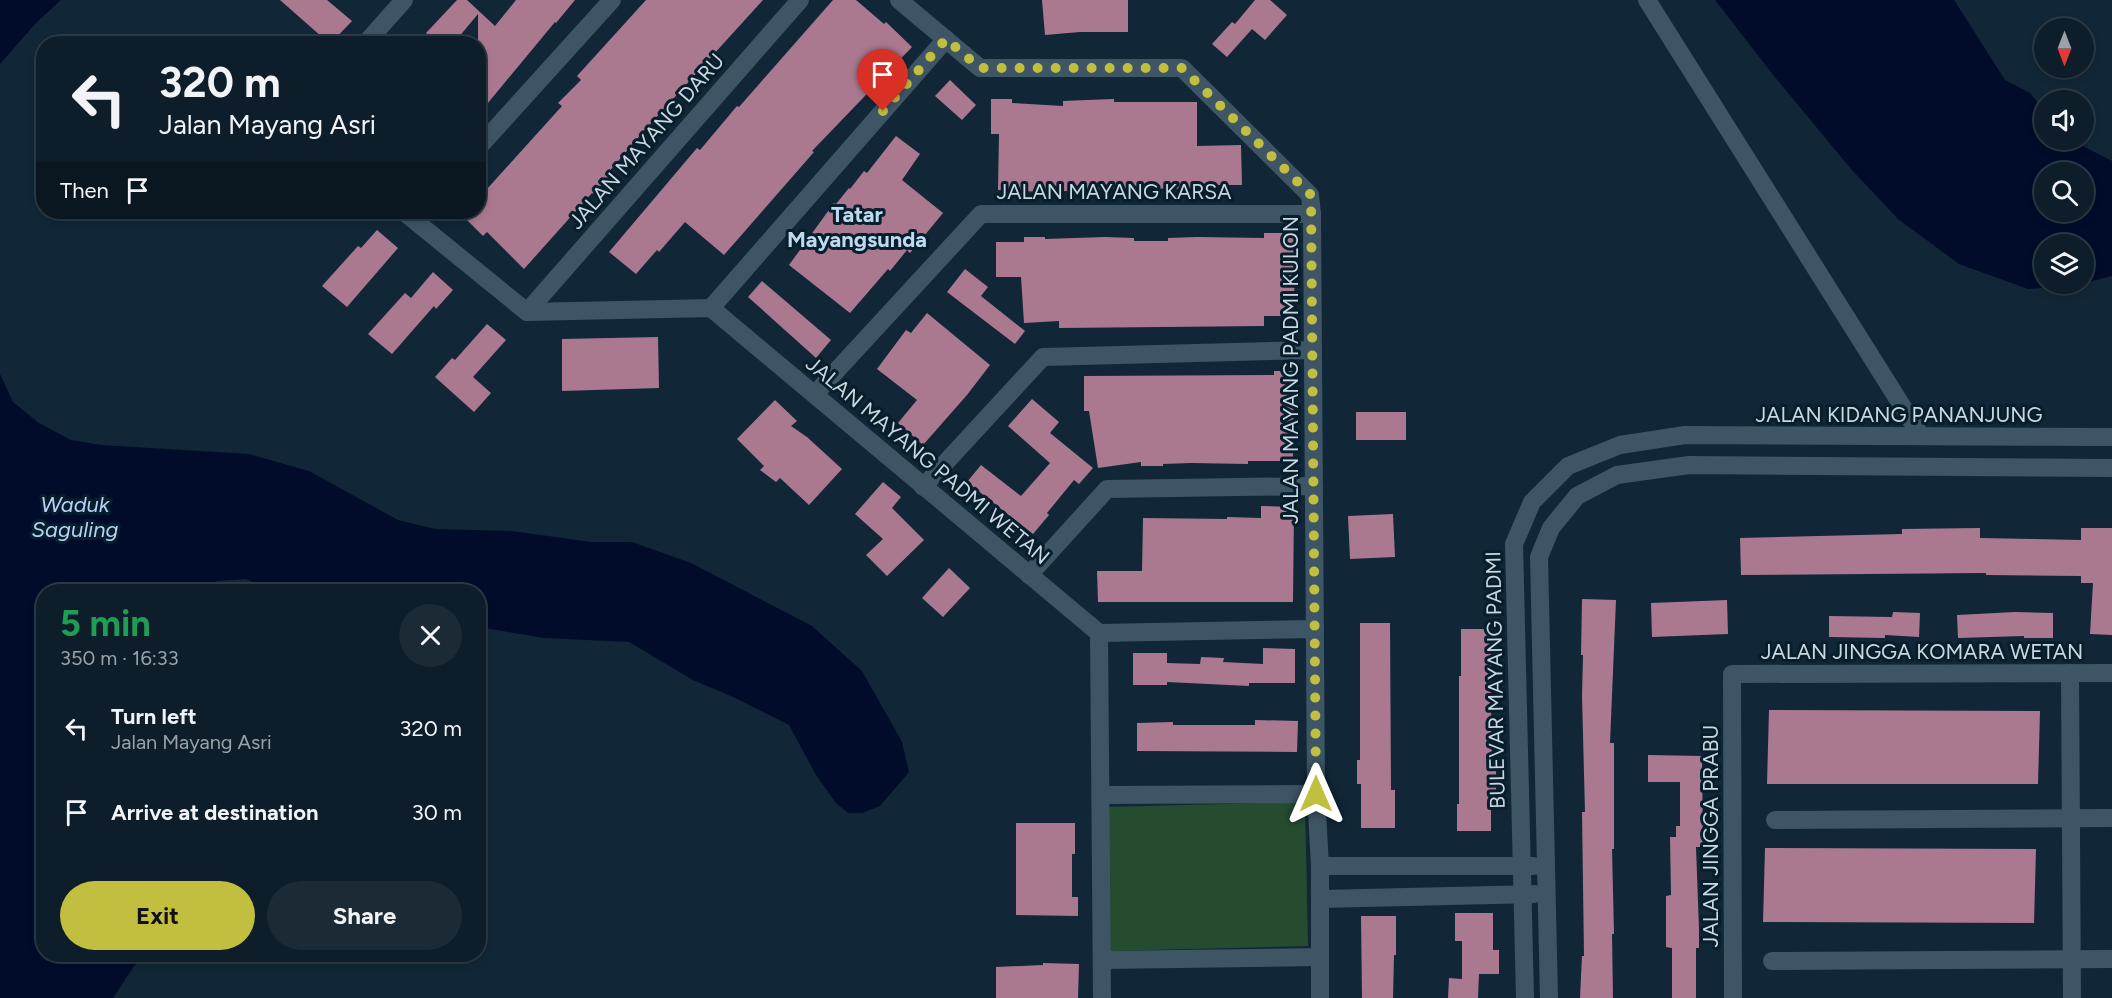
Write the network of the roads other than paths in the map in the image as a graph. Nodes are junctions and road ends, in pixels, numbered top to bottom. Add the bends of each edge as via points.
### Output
1 (404, 0) edge
2 (612, 0) edge
3 (800, 0) edge
4 (899, 0) edge
5 (1647, 0) edge
6 (372, 36) edge
7 (946, 39) junction
8 (486, 139) edge
9 (1312, 214) junction
10 (419, 219) edge
11 (711, 308) junction
12 (527, 312) junction
13 (1313, 350) junction
14 (814, 394) junction
15 (1685, 435) joint
16 (1716, 435) junction
17 (1921, 436) junction
18 (2112, 437) edge
19 (1716, 465) junction
20 (2112, 468) edge
21 (1314, 486) junction
22 (923, 487) junction
23 (1029, 575) junction
24 (1315, 629) junction
25 (1099, 633) junction
26 (2070, 673) junction
27 (2112, 673) edge
28 (1732, 674) joint
29 (1316, 794) junction
30 (1101, 795) junction
31 (2071, 818) junction
32 (2112, 818) edge
33 (1774, 820) dead end
34 (1547, 865) junction
35 (1320, 866) junction
36 (1521, 866) junction
37 (1522, 893) junction
38 (1548, 894) junction
39 (1320, 899) junction
40 (1320, 957) junction
41 (2072, 959) junction
42 (2112, 959) edge
43 (1103, 960) junction
44 (1772, 961) dead end
45 (1102, 998) edge
46 (1320, 998) edge
47 (1525, 998) edge
48 (1549, 998) edge
49 (1733, 998) edge
50 (2072, 998) edge

1 - 6 street
2 - 8 street
3 - 12 street, JALAN MAYANG DARU
4 - 7 street, JALAN MAYANG PADMI KULON
5 - 17 street
7 - 9 street, JALAN MAYANG PADMI KULON via 980,68 1182,68 1311,195
7 - 11 street
9 - 13 street, JALAN MAYANG PADMI KULON
9 - 14 street, JALAN MAYANG KARSA via 981,214
10 - 12 street
11 - 12 street
11 - 14 street, JALAN MAYANG PADMI WETAN
13 - 21 street, JALAN MAYANG PADMI KULON
13 - 22 street via 1043,357
14 - 22 street, JALAN MAYANG PADMI WETAN
15 - 16 street, JALAN KIDANG PANANJUNG
15 - 36 street, BULEVAR MAYANG PADMI via 1620,445 1568,466 1532,502 1514,544
16 - 17 street, JALAN KIDANG PANANJUNG
16 - 19 street
17 - 18 street, JALAN KIDANG PANANJUNG
19 - 20 street
19 - 34 street via 1617,475 1577,496 1551,528 1539,557
21 - 23 street via 1107,489
21 - 24 street, JALAN MAYANG PADMI KULON
22 - 23 street, JALAN MAYANG PADMI WETAN
23 - 25 street, JALAN MAYANG PADMI WETAN
24 - 25 street
24 - 29 street, JALAN MAYANG PADMI KULON
25 - 30 street
26 - 27 street, JALAN JINGGA KOMARA WETAN
26 - 28 street, JALAN JINGGA KOMARA WETAN
26 - 31 street
28 - 49 street, JALAN JINGGA PRABU
29 - 30 street
29 - 35 street, JALAN MAYANG PADMI KULON
30 - 43 street
31 - 32 street
31 - 33 street
31 - 41 street
34 - 36 street
34 - 38 street
35 - 36 street
35 - 39 street, JALAN MAYANG PADMI KULON
36 - 37 street, BULEVAR MAYANG PADMI
37 - 38 street
37 - 39 street
37 - 47 street, BULEVAR MAYANG PADMI
38 - 48 street
39 - 40 street, JALAN MAYANG PADMI KULON
40 - 43 street
40 - 46 street, JALAN MAYANG PADMI KULON
41 - 42 street
41 - 44 street
41 - 50 street
43 - 45 street

